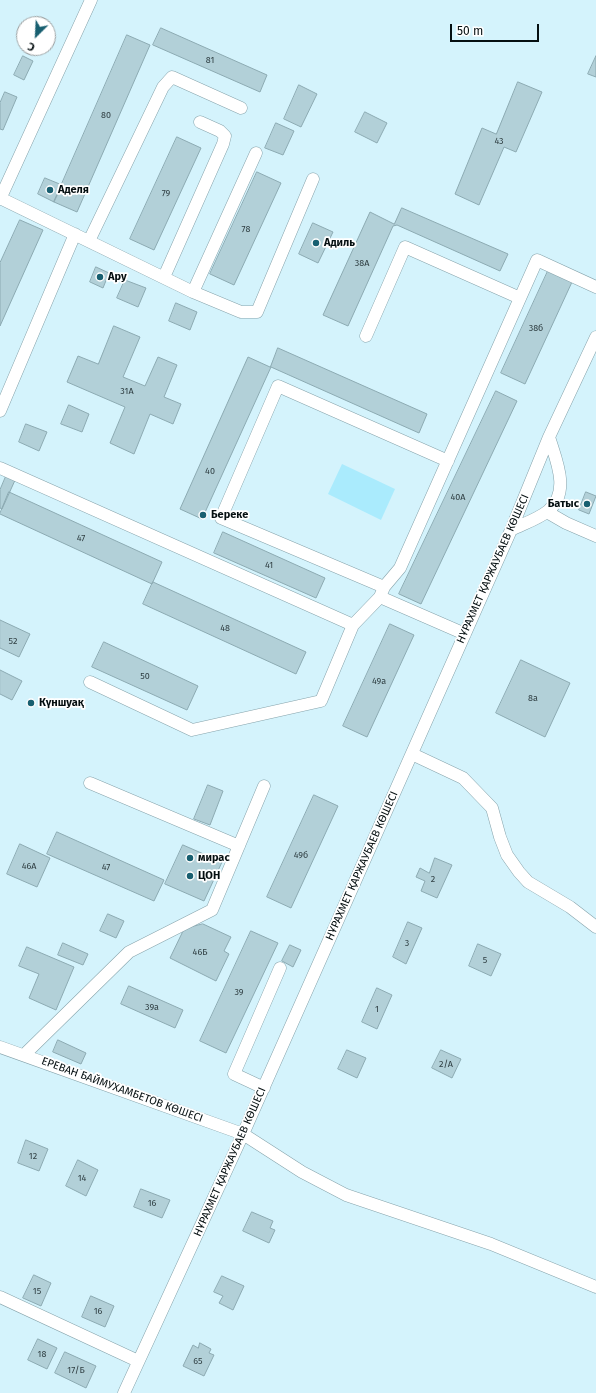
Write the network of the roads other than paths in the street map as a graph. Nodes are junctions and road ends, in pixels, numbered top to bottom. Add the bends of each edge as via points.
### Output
1 (91, 0) edge
2 (241, 108) dead end
3 (200, 122) dead end
4 (256, 153) dead end
5 (313, 179) dead end
6 (0, 198) edge
7 (74, 234) junction
8 (89, 241) junction
9 (164, 278) junction
10 (596, 287) edge
11 (193, 292) junction
12 (520, 298) junction
13 (366, 336) dead end
14 (596, 337) edge
15 (0, 411) edge
16 (550, 437) junction
17 (448, 461) junction
18 (0, 468) edge
19 (547, 512) junction
20 (511, 530) junction
21 (596, 536) edge
22 (382, 592) junction
23 (353, 625) junction
24 (465, 634) junction
25 (90, 682) dead end
26 (412, 754) junction
27 (90, 783) dead end
28 (264, 786) dead end
29 (239, 846) junction
30 (596, 927) edge
31 (280, 968) dead end
32 (0, 1047) edge
33 (24, 1055) junction
34 (264, 1088) junction
35 (243, 1134) junction
36 (596, 1287) edge
37 (0, 1297) edge
38 (138, 1361) junction
39 (124, 1393) edge

1 - 6 street
2 - 8 street via 172,77 163,87
3 - 9 street via 225,136
4 - 11 street
5 - 11 street via 257,312 241,312
6 - 7 street
7 - 8 street
7 - 15 street
8 - 9 street
9 - 11 street
10 - 12 street via 537,260
12 - 13 street via 405,247
12 - 17 street
14 - 16 street, НҰРАХМЕТ ҚАРЖАУБАЕВ КӨШЕСІ
16 - 19 street via 561,482
16 - 20 street, НҰРАХМЕТ ҚАРЖАУБАЕВ КӨШЕСІ
17 - 22 street via 400,568
17 - 22 street via 278,386 221,518
18 - 23 street
19 - 20 street
19 - 21 street
20 - 24 street, НҰРАХМЕТ ҚАРЖАУБАЕВ КӨШЕСІ
22 - 23 street
22 - 24 street
23 - 25 street via 321,701 192,730
24 - 26 street, НҰРАХМЕТ ҚАРЖАУБАЕВ КӨШЕСІ
26 - 30 street via 463,778 492,808 507,855 519,872 528,882 570,907
26 - 34 street, НҰРАХМЕТ ҚАРЖАУБАЕВ КӨШЕСІ
27 - 29 street
28 - 29 street
29 - 33 street via 212,910 129,952
31 - 34 street via 234,1074
32 - 33 street, ЕРЕВАН БАЙМУХАМБЕТОВ КӨШЕСІ
33 - 35 street, ЕРЕВАН БАЙМУХАМБЕТОВ КӨШЕСІ
34 - 35 street, НҰРАХМЕТ ҚАРЖАУБАЕВ КӨШЕСІ
35 - 36 street, ЕРЕВАН БАЙМУХАМБЕТОВ КӨШЕСІ via 302,1172 346,1195 491,1244
35 - 38 street, НҰРАХМЕТ ҚАРЖАУБАЕВ КӨШЕСІ
37 - 38 street
38 - 39 street, НҰРАХМЕТ ҚАРЖАУБАЕВ КӨШЕСІ

